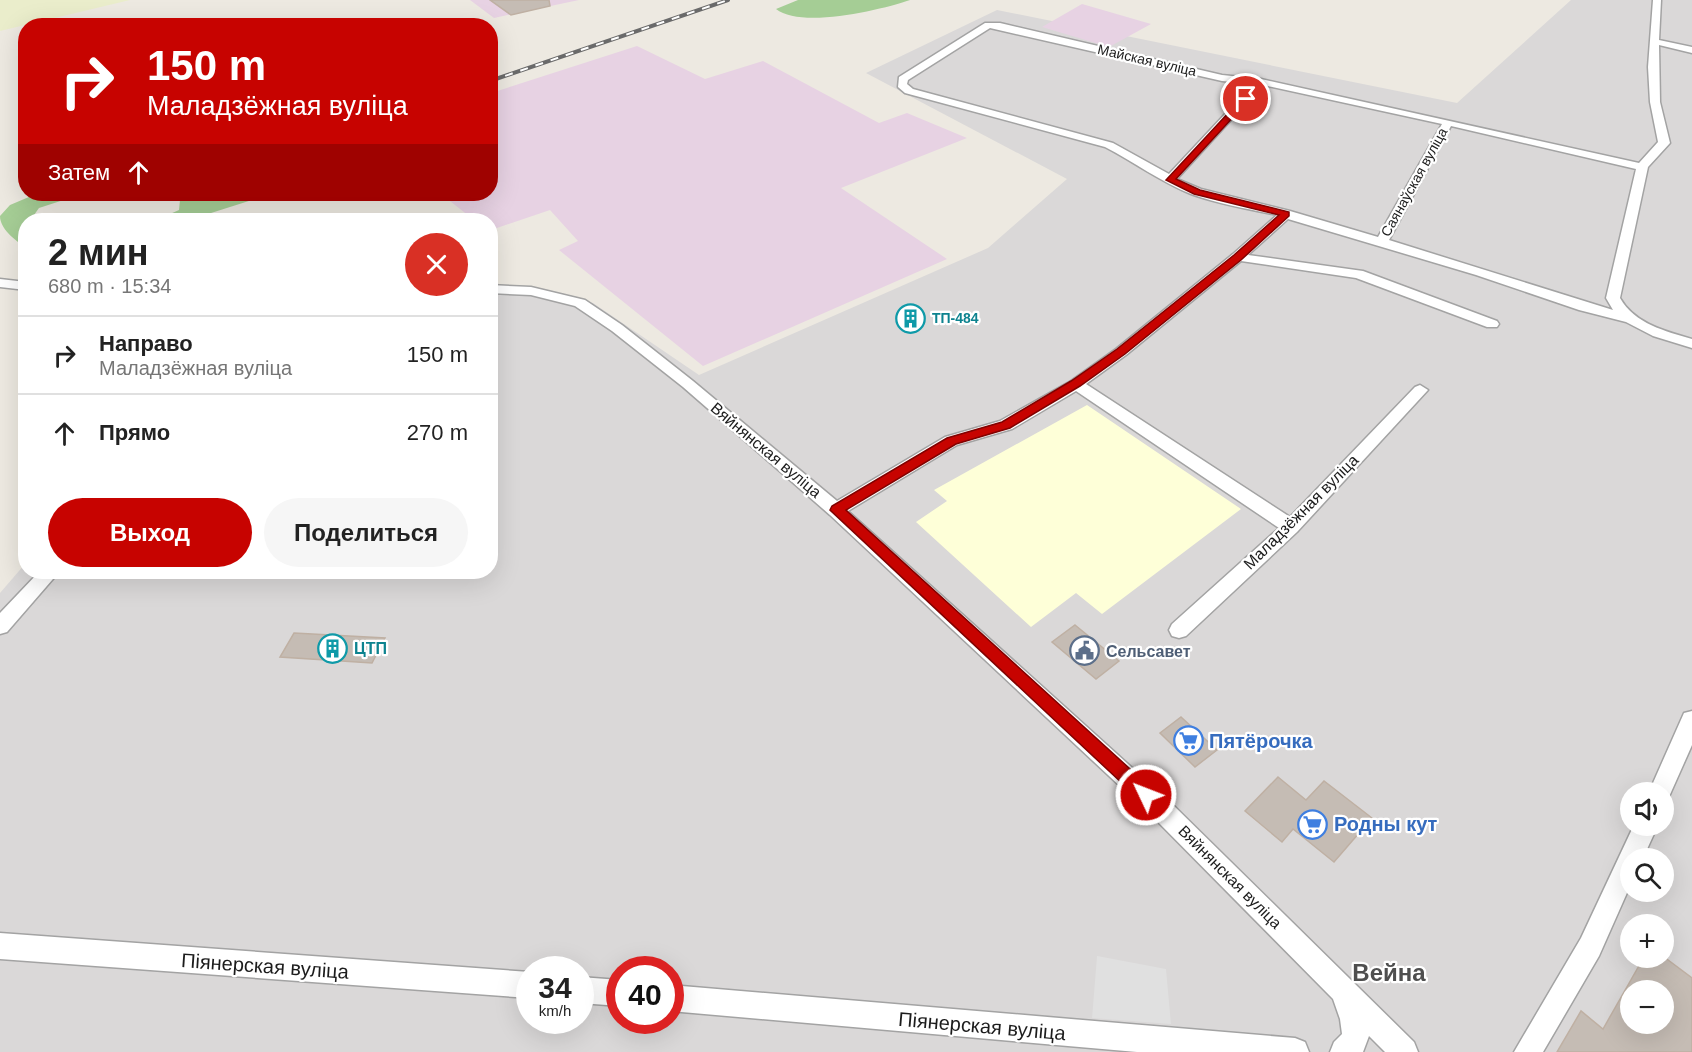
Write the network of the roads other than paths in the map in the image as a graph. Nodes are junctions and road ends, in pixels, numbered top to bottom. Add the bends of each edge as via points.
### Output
1 (1657, 0) edge
2 (1653, 41) junction
3 (1692, 50) edge
4 (1261, 82) junction
5 (1448, 122) junction
6 (1642, 167) junction
7 (1170, 180) junction
8 (1286, 214) junction
9 (1381, 243) junction
10 (1238, 257) junction
11 (0, 283) edge
12 (18, 285) edge
13 (498, 289) edge
14 (1630, 319) junction
15 (1492, 324) dead end
16 (1692, 344) edge
17 (1076, 384) junction
18 (1420, 390) dead end
19 (836, 510) junction
20 (1291, 527) junction
21 (44, 579) edge
22 (0, 626) edge
23 (1179, 630) dead end
24 (1692, 720) edge
25 (1664, 782) edge
26 (1620, 883) edge
27 (0, 946) edge
28 (516, 985) edge
29 (1342, 990) junction
30 (684, 999) edge
31 (1294, 1052) edge
32 (1344, 1052) edge
33 (1404, 1052) edge
34 (1528, 1052) edge

1 - 2 street
2 - 3 street
2 - 6 street via 1655,102 1664,142
4 - 5 street, Майская вуліца
4 - 7 street
4 - 7 street, Майская вуліца via 1222,78 988,25 903,79 902,85 909,91 1109,145
5 - 6 street, Майская вуліца
5 - 9 street, Саянаўская вуліца
6 - 14 street via 1612,298
7 - 8 street via 1197,192
8 - 9 street
8 - 10 street
9 - 14 street
10 - 15 street via 1358,274
10 - 17 street
11 - 12 street
13 - 19 street, Вяйнянская вуліца via 531,291 570,300 594,311 688,384
14 - 16 street
17 - 19 street via 1006,425 951,441
17 - 20 street
18 - 20 street, Маладзёжная вуліца
19 - 29 street, Вяйнянская вуліца via 1162,810
20 - 23 street, Маладзёжная вуліца
21 - 22 street
24 - 25 street
26 - 34 street via 1590,947
27 - 28 street, Піянерская вуліца
29 - 32 street via 1355,1028 1354,1043
29 - 33 street, Вяйнянская вуліца
30 - 31 street, Піянерская вуліца

